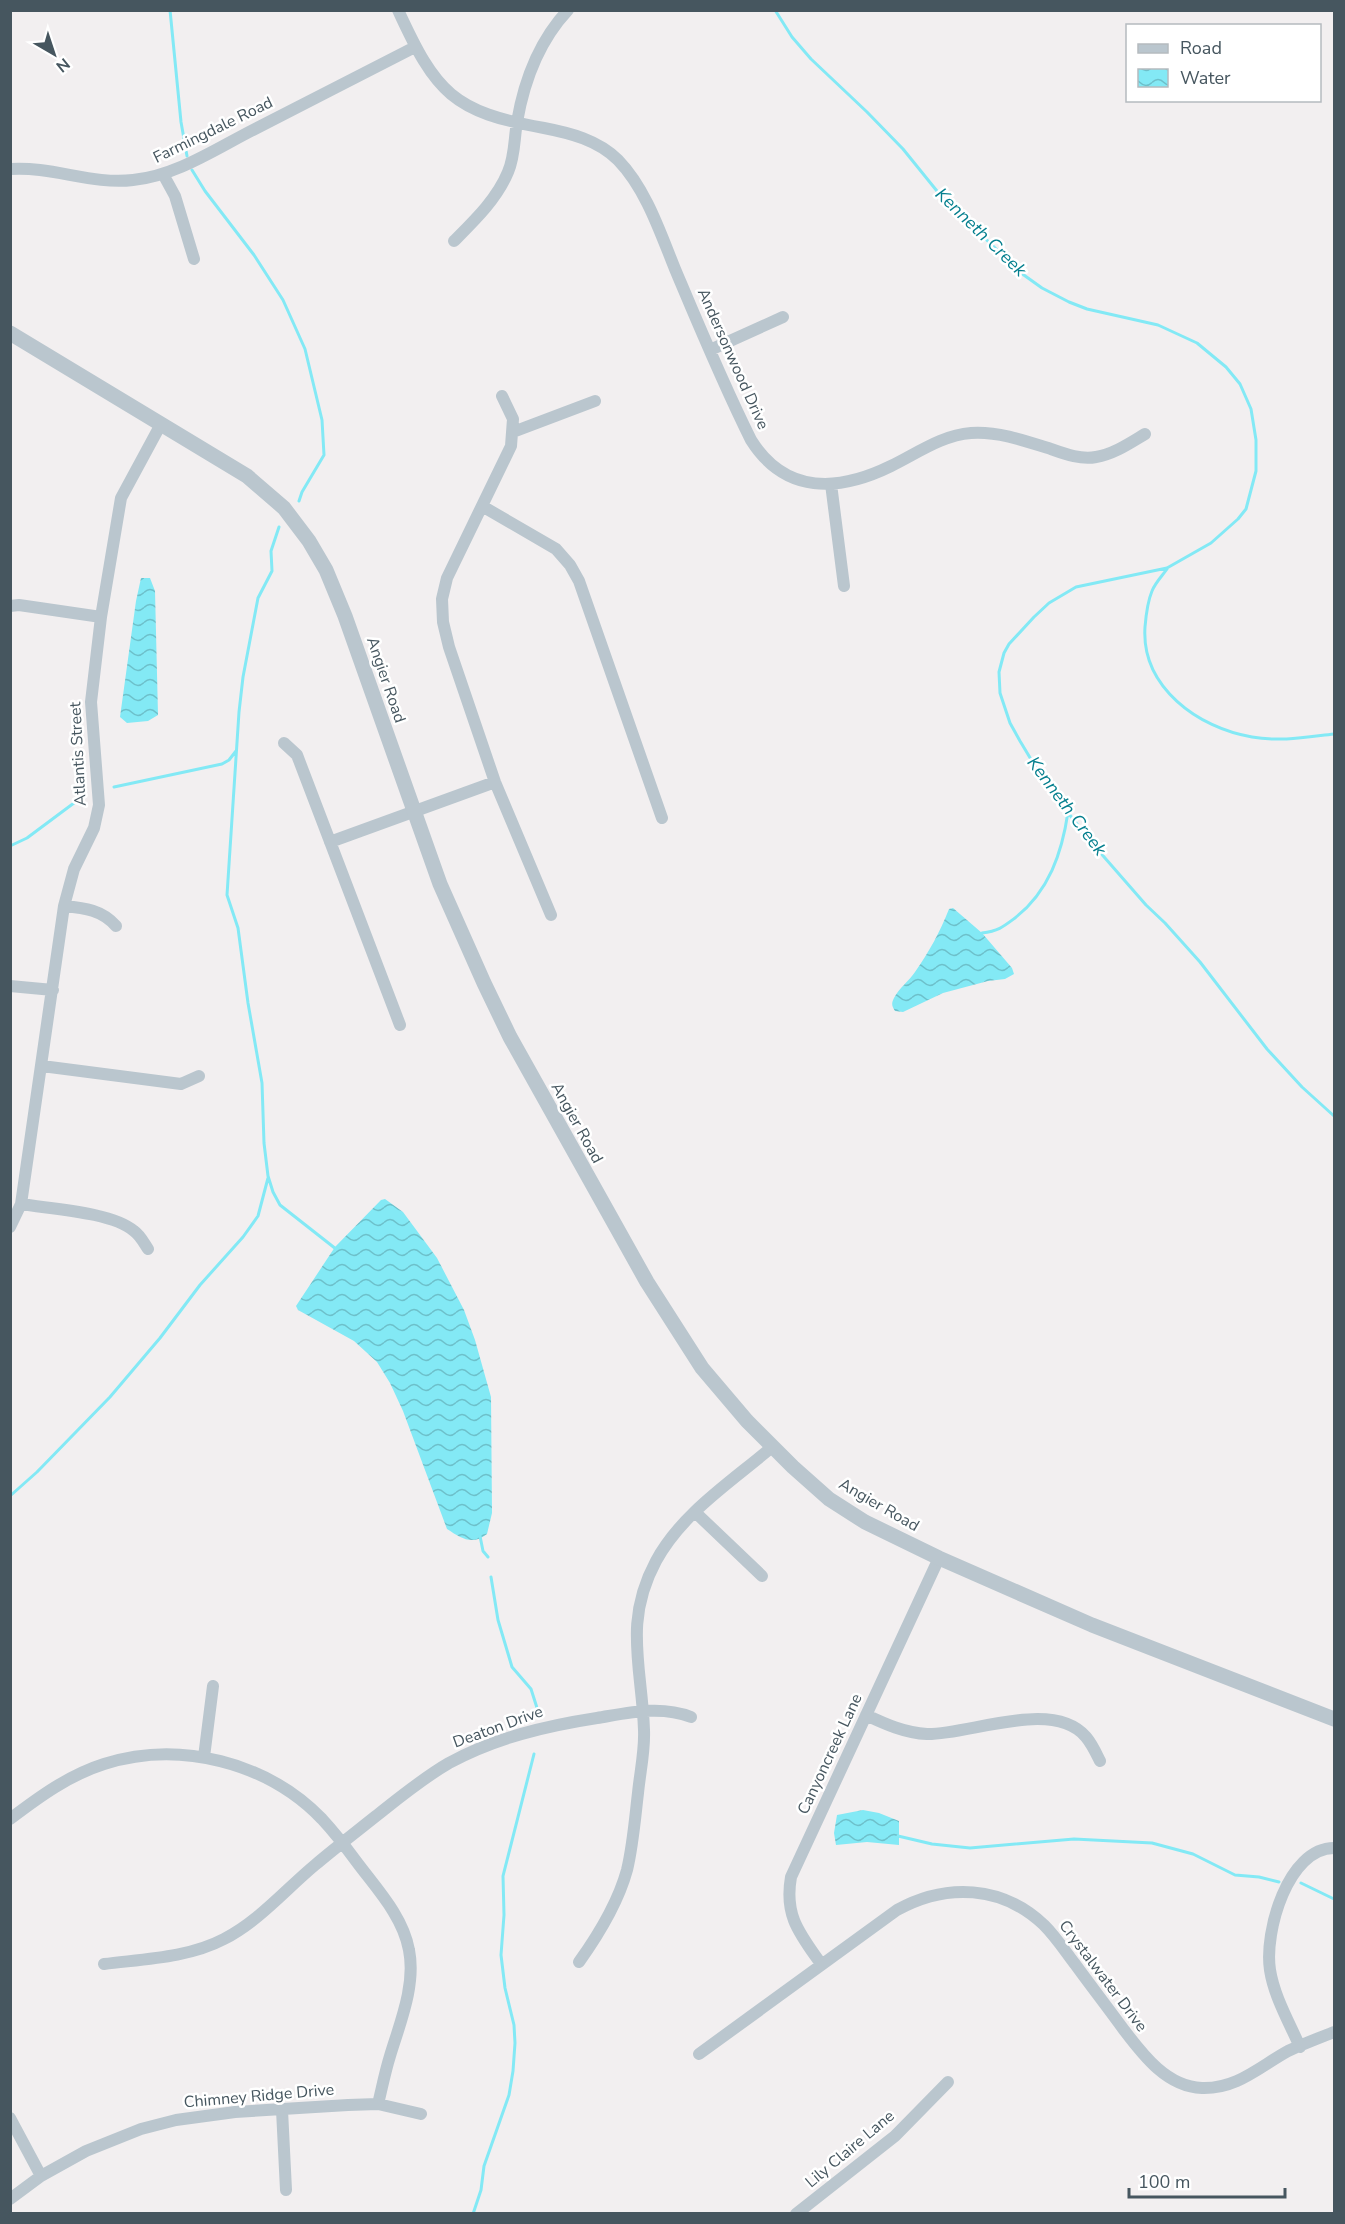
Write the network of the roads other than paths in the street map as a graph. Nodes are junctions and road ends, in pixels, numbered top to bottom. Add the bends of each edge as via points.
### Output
1 (398, 10) edge
2 (568, 10) edge
3 (414, 47) junction
4 (517, 124) junction
5 (10, 169) edge
6 (163, 174) junction
7 (454, 241) dead end
8 (194, 259) dead end
9 (783, 317) dead end
10 (10, 333) edge
11 (710, 350) junction
12 (502, 396) dead end
13 (595, 401) dead end
14 (161, 424) junction
15 (513, 432) junction
16 (1145, 434) dead end
17 (831, 484) junction
18 (482, 506) junction
19 (844, 586) dead end
20 (10, 606) edge
21 (100, 617) junction
22 (284, 742) dead end
23 (495, 782) junction
24 (413, 812) junction
25 (662, 818) dead end
26 (330, 843) junction
27 (64, 906) junction
28 (551, 915) dead end
29 (116, 926) dead end
30 (10, 986) edge
31 (53, 990) junction
32 (400, 1025) dead end
33 (42, 1066) junction
34 (199, 1076) dead end
35 (21, 1204) junction
36 (10, 1227) edge
37 (148, 1249) dead end
38 (772, 1447) junction
39 (695, 1512) junction
40 (939, 1558) junction
41 (762, 1576) dead end
42 (213, 1686) dead end
43 (642, 1712) junction
44 (866, 1715) junction
45 (690, 1717) dead end
46 (1335, 1719) edge
47 (204, 1757) junction
48 (1100, 1761) dead end
49 (10, 1819) edge
50 (343, 1843) junction
51 (1335, 1848) edge
52 (579, 1962) dead end
53 (104, 1964) dead end
54 (822, 1964) junction
55 (1335, 2032) edge
56 (1300, 2047) junction
57 (699, 2054) dead end
58 (948, 2082) dead end
59 (378, 2104) junction
60 (282, 2110) junction
61 (421, 2114) dead end
62 (10, 2118) edge
63 (41, 2176) junction
64 (286, 2190) dead end
65 (10, 2199) edge
66 (796, 2214) edge

1 - 3 street, Andersonwood Drive
2 - 4 street via 540,49
3 - 4 street, Andersonwood Drive via 449,94 481,113
3 - 6 street, Farmingdale Road
4 - 7 street via 512,159 500,187
4 - 11 street, Andersonwood Drive via 588,140 628,171 660,232
5 - 6 street, Farmingdale Road via 116,181
6 - 8 street via 175,196
9 - 11 street
10 - 14 street, Angier Road
11 - 17 street, Andersonwood Drive via 751,440 770,464 784,475 807,483
12 - 15 street via 513,419
13 - 15 street
14 - 21 street, Atlantis Street via 121,498
14 - 24 street, Angier Road via 256,483 284,508 309,541 343,610
15 - 18 street via 511,446
16 - 17 street, Andersonwood Drive via 1124,447 1089,458 1011,438 971,433 938,442 869,475
17 - 19 street
18 - 23 street via 447,578 442,599 443,622
18 - 25 street via 556,549 570,565
20 - 21 street
21 - 27 street, Atlantis Street via 91,702 99,805
22 - 26 street via 297,755
23 - 24 street
23 - 28 street
24 - 26 street
24 - 38 street, Angier Road via 484,983 531,1077 616,1228 702,1368
26 - 32 street
27 - 29 street via 98,911
27 - 31 street, Atlantis Street
30 - 31 street
31 - 33 street, Atlantis Street
33 - 34 street via 181,1084
33 - 35 street, Atlantis Street
35 - 36 street, Atlantis Street
35 - 37 street via 97,1215 135,1231
38 - 39 street
38 - 40 street, Angier Road via 845,1510
39 - 41 street
39 - 43 street via 670,1539 655,1563 638,1611 636,1649
40 - 44 street, Canyoncreek Lane
40 - 46 street, Angier Road via 1092,1625
42 - 47 street
43 - 45 street, Deaton Drive via 676,1712
43 - 50 street, Deaton Drive via 543,1726 473,1752 431,1774
43 - 52 street via 644,1749 627,1870 596,1938
44 - 48 street via 893,1727 925,1734 1010,1720 1052,1721 1081,1732
44 - 54 street, Canyoncreek Lane via 795,1867 789,1890 795,1926
47 - 49 street via 160,1754 103,1764 50,1790
47 - 50 street via 247,1769 289,1791
50 - 53 street, Deaton Drive via 260,1915 223,1940 180,1954
50 - 59 street via 403,1927 409,1950 408,1990
51 - 56 street via 1317,1851 1297,1869 1284,1892 1270,1939 1272,1982
54 - 56 street, Crystalwater Drive via 916,1899 972,1892 1011,1902 1045,1926 1142,2054 1179,2082 1202,2088 1234,2083
54 - 57 street, Crystalwater Drive
55 - 56 street, Crystalwater Drive
58 - 66 street, Lily Claire Lane via 896,2136
59 - 60 street, Chimney Ridge Drive
59 - 61 street, Chimney Ridge Drive
60 - 63 street, Chimney Ridge Drive via 207,2115 141,2128
60 - 64 street
62 - 63 street
63 - 65 street, Chimney Ridge Drive

